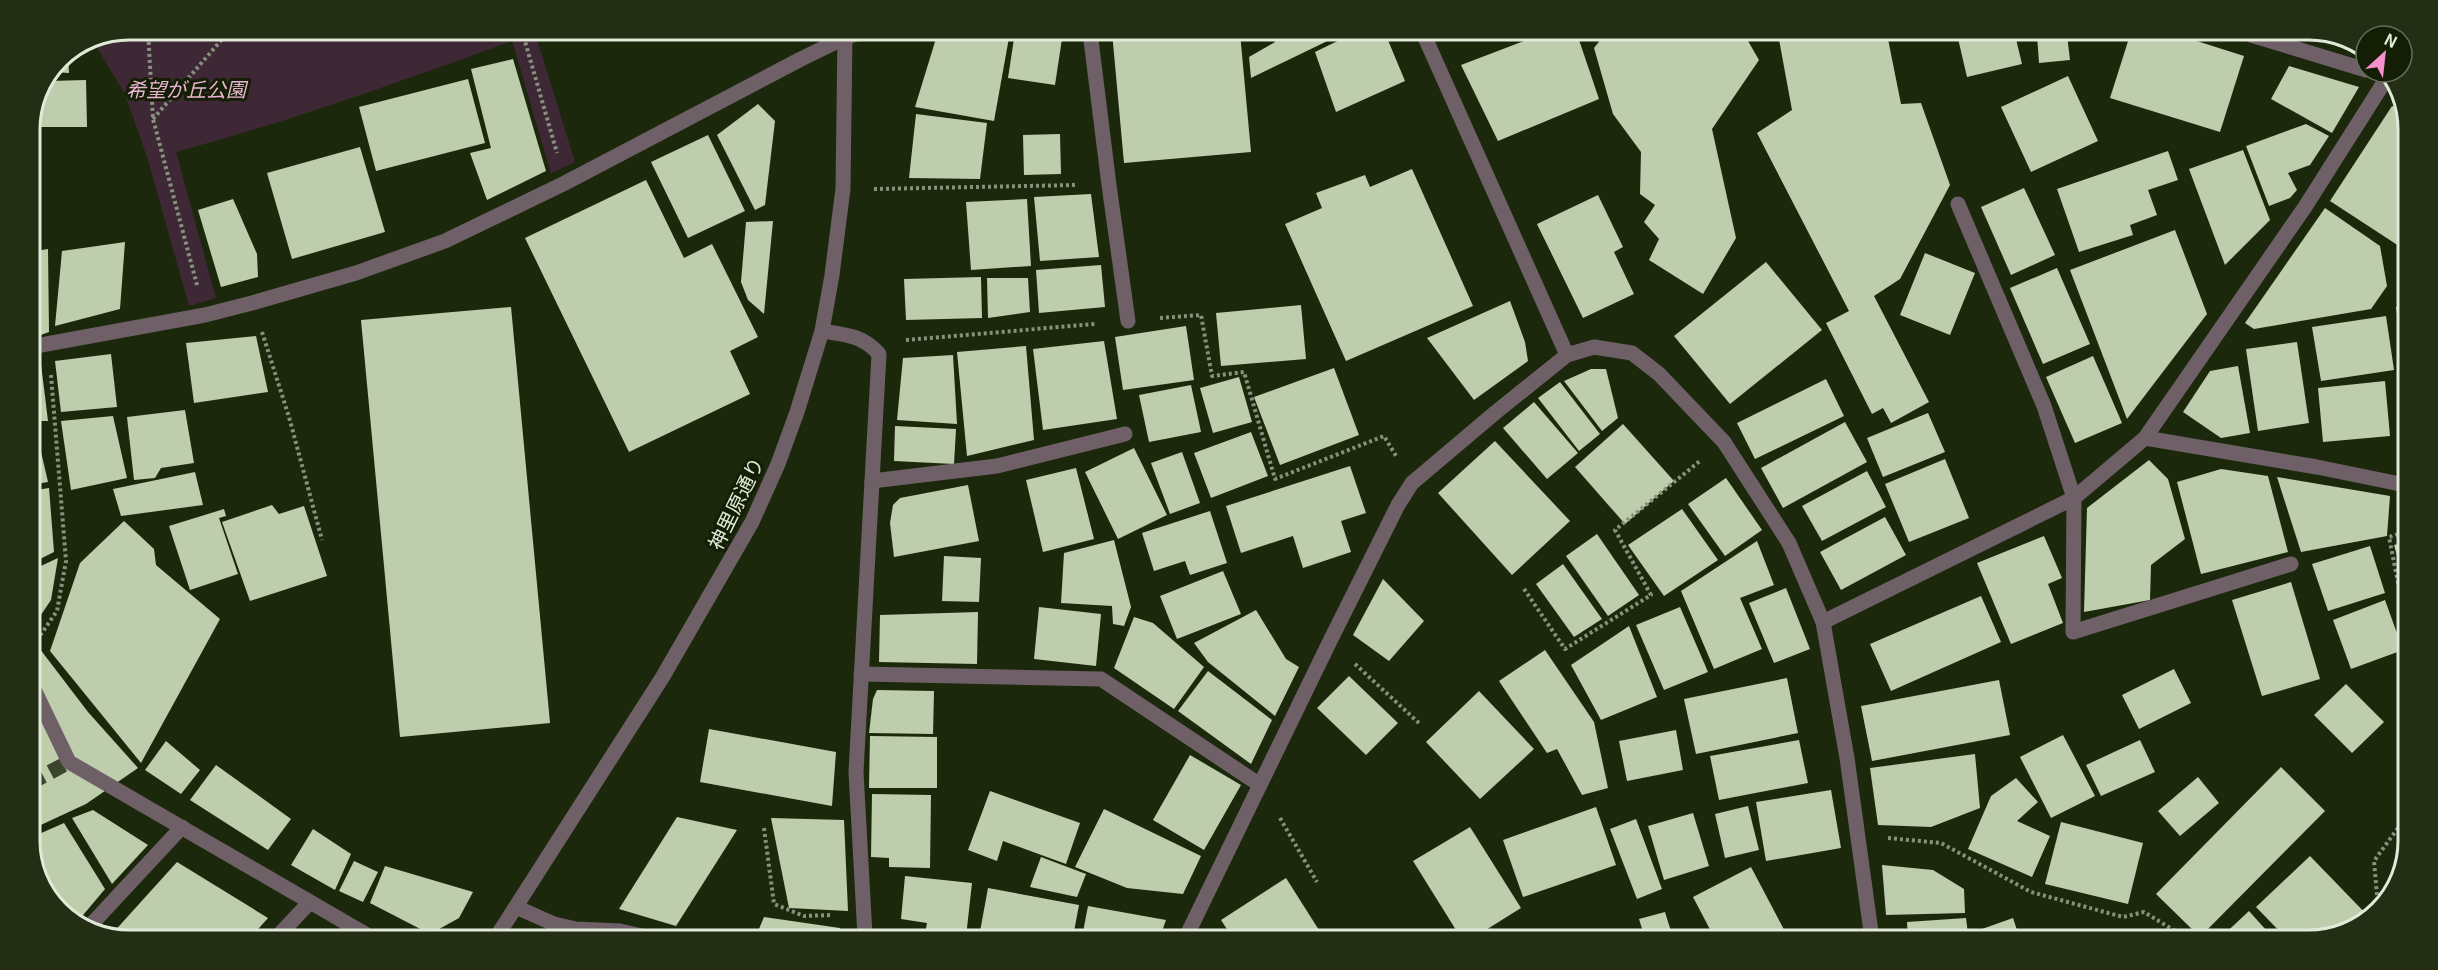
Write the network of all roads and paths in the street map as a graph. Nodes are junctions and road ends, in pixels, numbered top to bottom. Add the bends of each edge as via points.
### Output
1 (149, 40) edge
2 (221, 40) edge
3 (525, 40) edge
4 (835, 40) edge
5 (846, 40) edge
6 (1091, 40) edge
7 (1426, 40) edge
8 (2268, 40) edge
9 (2354, 65) edge
10 (2379, 84) edge
11 (153, 119) junction
12 (565, 183) junction
13 (1108, 185) junction
14 (843, 189) junction
15 (1958, 204) dead end
16 (252, 303) junction
17 (205, 315) junction
18 (1128, 321) junction
19 (822, 331) junction
20 (869, 343) junction
21 (48, 344) junction
22 (40, 345) edge
23 (1567, 355) junction
24 (1125, 434) dead end
25 (2145, 438) junction
26 (1724, 442) junction
27 (872, 481) junction
28 (1412, 483) junction
29 (2398, 483) edge
30 (2074, 498) junction
31 (2398, 534) edge
32 (322, 540) dead end
33 (2291, 564) dead end
34 (2398, 581) edge
35 (1524, 589) dead end
36 (1823, 622) junction
37 (41, 635) edge
38 (1330, 641) junction
39 (861, 674) junction
40 (41, 703) edge
41 (1420, 724) dead end
42 (1260, 785) junction
43 (182, 827) junction
44 (764, 828) dead end
45 (2398, 828) edge
46 (1858, 835) junction
47 (1317, 882) dead end
48 (2377, 897) edge
49 (309, 903) junction
50 (516, 907) junction
51 (864, 914) junction
52 (94, 922) edge
53 (284, 930) edge
54 (358, 930) edge
55 (501, 930) edge
56 (598, 930) edge
57 (865, 930) edge
58 (1189, 930) edge
59 (1871, 930) edge
60 (2174, 930) edge

1 - 11 path
2 - 11 path
3 - 12 path
4 - 12 street
5 - 14 street, 神里原通り
6 - 13 street
7 - 23 street
8 - 9 street
10 - 25 street via 2306,207
11 - 17 path
12 - 16 street via 445,241 356,273
13 - 14 path
13 - 18 street
14 - 19 street, 神里原通り
15 - 30 street via 2044,406
16 - 17 street
16 - 32 path via 289,417
17 - 21 street
18 - 20 path
18 - 28 path via 1201,315 1212,376 1245,372 1275,478 1384,436
19 - 20 street
19 - 50 street, 神里原通り via 778,464 752,522 662,678
20 - 27 street via 879,354
21 - 22 street
21 - 37 path via 66,561 57,611
23 - 26 street via 1594,347 1632,353 1659,374
23 - 28 street
24 - 27 street via 997,466
25 - 29 street
25 - 30 street
26 - 35 path via 1615,530 1651,595 1565,649
26 - 36 street via 1789,543
27 - 39 street
28 - 38 street
30 - 33 street via 2073,632
30 - 36 street
31 - 34 path via 2389,537
36 - 46 street
38 - 41 path
38 - 42 street
39 - 42 street via 1101,679
39 - 51 street via 856,772
40 - 43 street via 69,762
42 - 47 path
42 - 58 street
43 - 49 street
43 - 52 street
44 - 51 path via 774,904 804,916
45 - 48 path via 2374,861
46 - 59 street
46 - 60 path via 1941,843 2031,892 2123,917 2144,912
49 - 53 street
49 - 54 street
50 - 55 street, 神里原通り
50 - 56 street via 554,924
51 - 57 street

